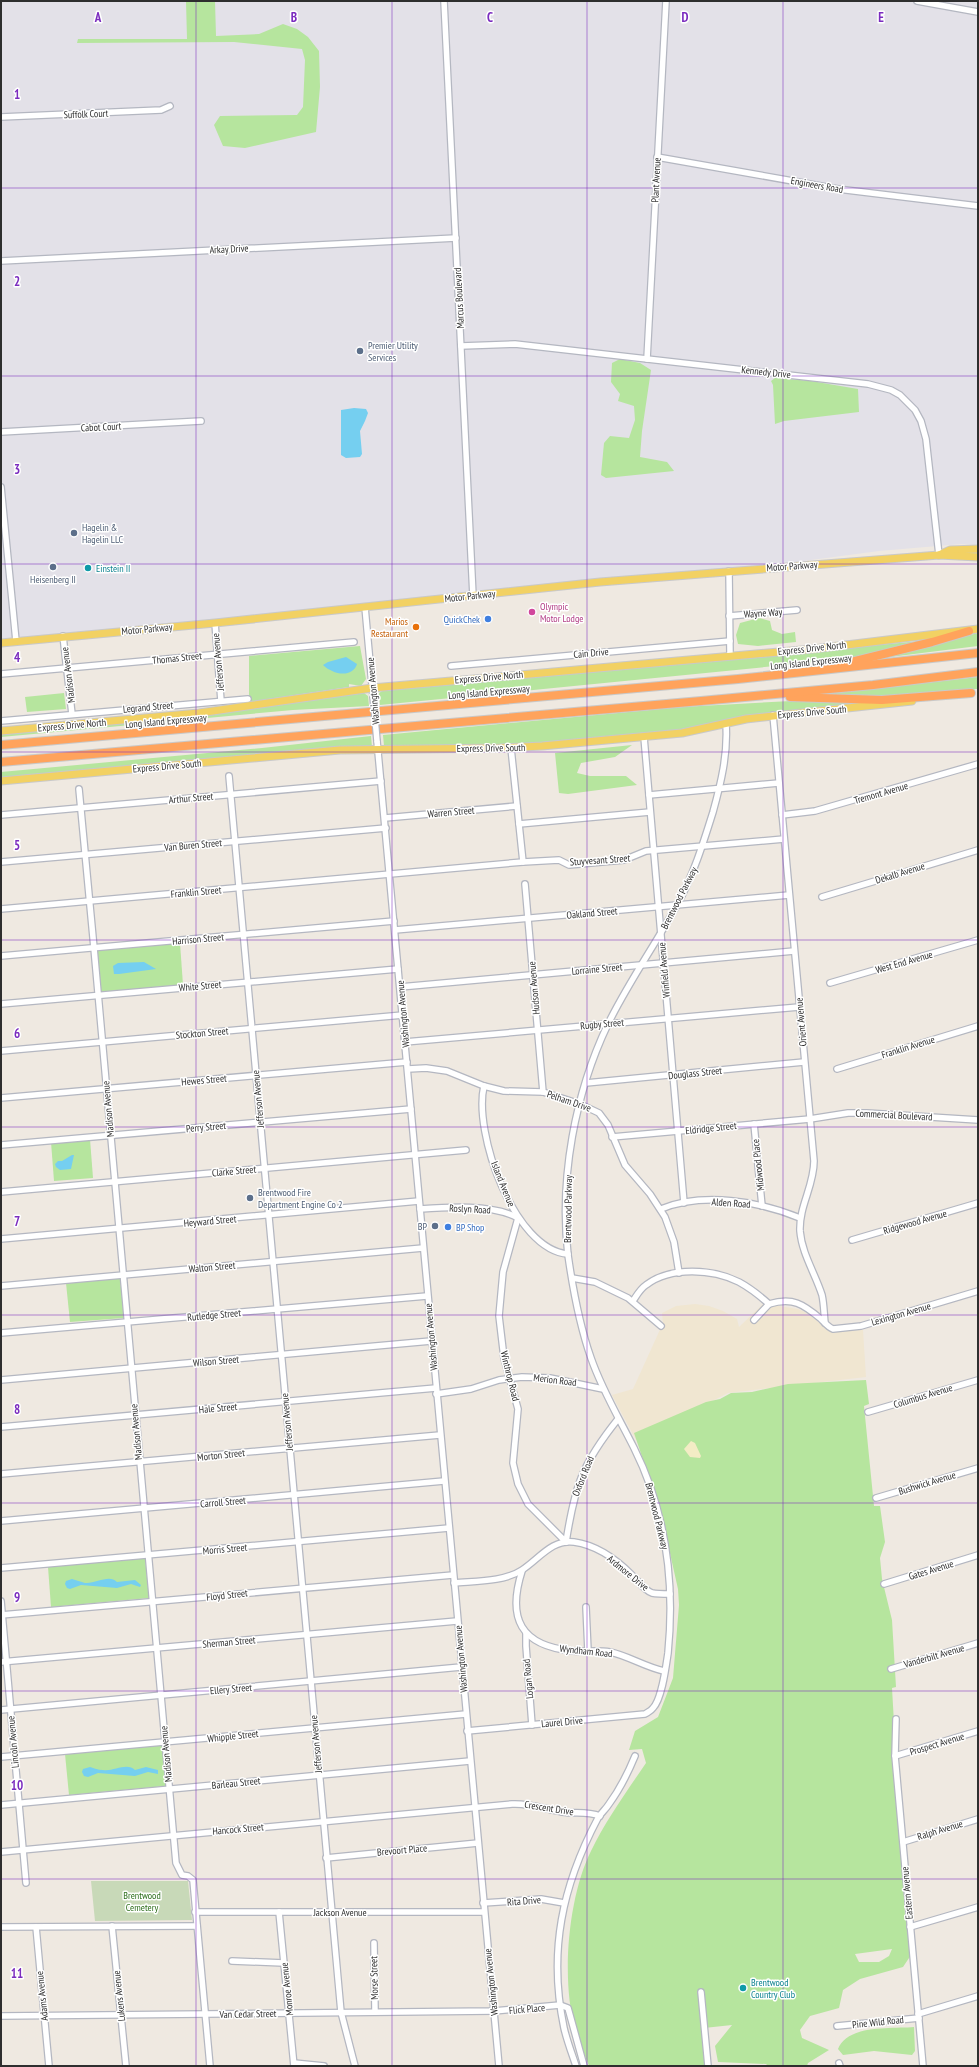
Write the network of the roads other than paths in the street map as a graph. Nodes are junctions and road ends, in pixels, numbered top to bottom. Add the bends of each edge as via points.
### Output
1 (444, 1) edge
2 (666, 1) edge
3 (917, 1) edge
4 (978, 12) edge
5 (170, 106) dead end
6 (1, 118) edge
7 (657, 157) junction
8 (978, 206) edge
9 (456, 238) junction
10 (1, 261) edge
11 (461, 346) junction
12 (647, 359) junction
13 (201, 421) dead end
14 (1, 432) edge
15 (1, 487) edge
16 (978, 549) edge
17 (939, 555) junction
18 (978, 558) edge
19 (729, 572) junction
20 (473, 596) junction
21 (365, 607) junction
22 (797, 610) dead end
23 (729, 616) junction
24 (215, 623) junction
25 (974, 630) edge
26 (63, 636) junction
27 (16, 641) junction
28 (730, 641) junction
29 (354, 642) dead end
30 (1, 643) edge
31 (217, 654) junction
32 (978, 654) edge
33 (730, 655) junction
34 (451, 666) dead end
35 (67, 668) junction
36 (978, 672) edge
37 (1, 674) edge
38 (738, 679) junction
39 (372, 688) junction
40 (974, 693) edge
41 (248, 699) dead end
42 (221, 701) junction
43 (701, 701) junction
44 (72, 714) junction
45 (773, 715) junction
46 (1, 720) edge
47 (726, 724) junction
48 (1, 731) edge
49 (644, 737) junction
50 (1, 744) edge
51 (511, 748) junction
52 (378, 749) junction
53 (1, 762) edge
54 (978, 764) edge
55 (229, 776) dead end
56 (1, 781) edge
57 (381, 781) junction
58 (779, 783) junction
59 (79, 789) dead end
60 (719, 789) junction
61 (230, 795) junction
62 (649, 795) junction
63 (517, 806) junction
64 (82, 807) junction
65 (650, 812) junction
66 (782, 814) junction
67 (1, 815) edge
68 (385, 818) junction
69 (519, 824) junction
70 (386, 828) junction
71 (784, 839) junction
72 (235, 841) junction
73 (702, 847) junction
74 (978, 850) edge
75 (654, 851) junction
76 (86, 855) junction
77 (1, 862) edge
78 (523, 862) junction
79 (390, 874) junction
80 (525, 884) dead end
81 (239, 888) junction
82 (789, 895) junction
83 (822, 897) dead end
84 (90, 902) junction
85 (678, 905) junction
86 (659, 906) junction
87 (1, 910) edge
88 (528, 918) junction
89 (394, 921) junction
90 (395, 930) junction
91 (661, 933) junction
92 (243, 935) junction
93 (978, 940) edge
94 (94, 948) junction
95 (794, 951) junction
96 (1, 956) edge
97 (663, 963) junction
98 (642, 965) junction
99 (398, 969) junction
100 (533, 975) junction
101 (247, 982) junction
102 (830, 983) dead end
103 (400, 987) junction
104 (98, 995) junction
105 (1, 1004) edge
106 (800, 1007) junction
107 (403, 1015) junction
108 (668, 1018) junction
109 (608, 1024) junction
110 (978, 1026) edge
111 (251, 1028) junction
112 (538, 1030) junction
113 (102, 1042) junction
114 (405, 1042) junction
115 (1, 1050) edge
116 (407, 1062) junction
117 (804, 1062) junction
118 (408, 1069) junction
119 (837, 1069) dead end
120 (672, 1075) junction
121 (256, 1076) junction
122 (586, 1083) junction
123 (484, 1086) junction
124 (106, 1088) junction
125 (543, 1092) junction
126 (1, 1098) edge
127 (580, 1104) junction
128 (411, 1109) junction
129 (810, 1119) junction
130 (978, 1120) edge
131 (260, 1122) junction
132 (754, 1124) junction
133 (677, 1131) junction
134 (110, 1135) junction
135 (612, 1137) junction
136 (1, 1145) edge
137 (466, 1150) dead end
138 (416, 1155) junction
139 (264, 1169) junction
140 (115, 1182) junction
141 (1, 1192) edge
142 (419, 1201) junction
143 (684, 1203) junction
144 (978, 1203) edge
145 (762, 1206) junction
146 (420, 1209) junction
147 (661, 1209) junction
148 (268, 1215) junction
149 (518, 1218) junction
150 (800, 1218) junction
151 (118, 1228) junction
152 (1, 1239) edge
153 (852, 1240) dead end
154 (423, 1248) junction
155 (568, 1254) junction
156 (272, 1262) junction
157 (679, 1273) junction
158 (123, 1275) junction
159 (572, 1278) junction
160 (1, 1286) edge
161 (978, 1292) edge
162 (427, 1296) junction
163 (633, 1301) junction
164 (769, 1304) junction
165 (277, 1309) junction
166 (754, 1320) dead end
167 (127, 1322) junction
168 (825, 1323) junction
169 (661, 1326) dead end
170 (1, 1333) edge
171 (431, 1341) junction
172 (280, 1355) junction
173 (131, 1369) junction
174 (509, 1378) junction
175 (1, 1380) edge
176 (978, 1380) edge
177 (603, 1389) junction
178 (436, 1391) junction
179 (285, 1402) junction
180 (868, 1412) dead end
181 (135, 1416) junction
182 (618, 1419) junction
183 (1, 1428) edge
184 (440, 1435) junction
185 (289, 1448) junction
186 (139, 1462) junction
187 (978, 1468) edge
188 (1, 1474) edge
189 (444, 1481) junction
190 (293, 1495) junction
191 (876, 1498) dead end
192 (144, 1509) junction
193 (1, 1521) edge
194 (449, 1528) junction
195 (297, 1542) junction
196 (566, 1542) junction
197 (978, 1555) edge
198 (148, 1556) junction
199 (1, 1568) edge
200 (522, 1571) junction
201 (453, 1574) junction
202 (454, 1584) junction
203 (884, 1584) dead end
204 (302, 1588) junction
205 (670, 1594) junction
206 (1, 1601) edge
207 (152, 1603) junction
208 (586, 1607) dead end
209 (2, 1615) edge
210 (457, 1621) junction
211 (526, 1633) junction
212 (306, 1635) junction
213 (978, 1643) edge
214 (157, 1649) junction
215 (588, 1651) junction
216 (4, 1662) edge
217 (461, 1667) junction
218 (891, 1669) dead end
219 (664, 1671) junction
220 (310, 1682) junction
221 (161, 1696) junction
222 (655, 1707) joint
223 (10, 1709) junction
224 (1, 1710) edge
225 (466, 1714) junction
226 (896, 1719) dead end
227 (532, 1724) junction
228 (315, 1728) junction
229 (467, 1731) junction
230 (978, 1731) edge
231 (165, 1742) junction
232 (15, 1756) junction
233 (636, 1756) dead end
234 (895, 1756) junction
235 (1, 1757) edge
236 (470, 1761) junction
237 (319, 1775) junction
238 (169, 1789) junction
239 (19, 1803) junction
240 (1, 1804) edge
241 (475, 1807) junction
242 (600, 1816) junction
243 (978, 1819) edge
244 (323, 1822) junction
245 (173, 1836) junction
246 (903, 1842) junction
247 (478, 1843) junction
248 (23, 1850) junction
249 (1, 1852) edge
250 (326, 1858) junction
251 (26, 1883) dead end
252 (483, 1903) junction
253 (564, 1904) junction
254 (978, 1907) edge
255 (195, 1912) junction
256 (279, 1912) junction
257 (331, 1912) junction
258 (484, 1912) junction
259 (112, 1926) junction
260 (197, 1926) junction
261 (1, 1927) edge
262 (36, 1927) junction
263 (910, 1927) junction
264 (374, 1943) dead end
265 (232, 1961) dead end
266 (284, 1962) junction
267 (700, 1992) dead end
268 (978, 1996) edge
269 (560, 2006) junction
270 (494, 2011) junction
271 (341, 2012) junction
272 (374, 2012) junction
273 (289, 2013) junction
274 (205, 2014) junction
275 (44, 2015) junction
276 (121, 2015) junction
277 (1, 2016) edge
278 (919, 2016) junction
279 (837, 2026) dead end
280 (294, 2064) edge
281 (49, 2066) edge
282 (126, 2066) edge
283 (210, 2066) edge
284 (324, 2066) edge
285 (355, 2066) edge
286 (499, 2066) edge
287 (576, 2066) edge
288 (584, 2066) edge
289 (708, 2066) edge
290 (923, 2066) edge

1 - 9 street, Marcus Boulevard
2 - 7 street, Plant Avenue
3 - 4 street
5 - 6 street, Suffolk Court via 161,110
7 - 8 street, Engineers Road via 838,189
7 - 12 street, Plant Avenue
9 - 10 street, Arkay Drive
9 - 11 street, Marcus Boulevard
11 - 12 street, Kennedy Drive via 515,344
11 - 20 street, Marcus Boulevard
12 - 17 street, Kennedy Drive via 868,384 900,395 915,410 924,430
13 - 14 street, Cabot Court
15 - 27 street
16 - 17 main road, Motor Parkway via 950,550
17 - 18 main road, Motor Parkway
17 - 19 main road, Motor Parkway
19 - 20 main road, Motor Parkway via 600,582
19 - 23 street
20 - 21 main road, Motor Parkway
21 - 24 main road, Motor Parkway
21 - 39 street, Washington Avenue
22 - 23 street, Wayne Way
23 - 28 street
24 - 26 main road, Motor Parkway
24 - 31 street, Jefferson Avenue
25 - 33 main road, Express Drive North via 812,649
25 - 38 highway via 869,659
26 - 27 main road, Motor Parkway
26 - 35 street, Madison Avenue
27 - 30 main road, Motor Parkway
28 - 33 street
28 - 34 street, Cain Drive
29 - 31 street, Thomas Street
31 - 35 street, Thomas Street
31 - 42 street, Jefferson Avenue
32 - 38 highway, Long Island Expressway
33 - 39 main road, Express Drive North
35 - 37 street, Thomas Street
35 - 44 street, Madison Avenue
36 - 43 highway
38 - 50 highway, Long Island Expressway
39 - 48 main road, Express Drive North via 192,714
39 - 52 street, Washington Avenue, bridge
40 - 43 highway via 882,700 775,697
40 - 45 main road, Express Drive South via 875,706
41 - 42 street, Legrand Street
42 - 44 street, Legrand Street
43 - 53 highway
44 - 46 street, Legrand Street
45 - 47 main road, Express Drive South via 746,718
45 - 58 street, Orient Avenue
47 - 49 main road, Express Drive South via 696,731
47 - 60 street, Brentwood Parkway via 726,745
49 - 51 main road, Express Drive South
49 - 62 street, Winfield Avenue
51 - 52 main road, Express Drive South
51 - 63 street
52 - 56 main road, Express Drive South via 315,752
52 - 57 street, Washington Avenue
54 - 66 street, Tremont Avenue via 815,812
55 - 61 street, Jefferson Avenue
57 - 61 street, Arthur Street
57 - 68 street, Washington Avenue
58 - 60 street
58 - 66 street, Orient Avenue
59 - 64 street, Madison Avenue
60 - 62 street
60 - 73 street, Brentwood Parkway
61 - 64 street, Arthur Street
61 - 72 street, Jefferson Avenue
62 - 65 street, Winfield Avenue
63 - 68 street, Warren Street
63 - 69 street
64 - 67 street, Arthur Street
64 - 76 street, Madison Avenue
65 - 69 street
65 - 75 street, Winfield Avenue
66 - 71 street, Orient Avenue
68 - 70 street, Washington Avenue
69 - 78 street
70 - 72 street, Van Buren Street
70 - 79 street, Washington Avenue
71 - 73 street, Stuyvesant Street
71 - 82 street, Orient Avenue
72 - 76 street, Van Buren Street
72 - 81 street, Jefferson Avenue
73 - 75 street, Stuyvesant Street
73 - 85 street, Brentwood Parkway
74 - 83 street, Dekalb Avenue
75 - 78 street, Stuyvesant Street via 616,861 569,864 559,860
75 - 86 street, Winfield Avenue
76 - 77 street, Van Buren Street
76 - 84 street, Madison Avenue
78 - 79 street, Stuyvesant Street
79 - 81 street, Franklin Street
79 - 89 street, Washington Avenue
80 - 88 street, Hudson Avenue
81 - 84 street, Franklin Street
81 - 92 street, Jefferson Avenue
82 - 85 street, Oakland Street
82 - 95 street, Orient Avenue
84 - 87 street, Franklin Street
84 - 94 street, Madison Avenue
85 - 86 street, Oakland Street
85 - 91 street, Brentwood Parkway
86 - 88 street, Oakland Street
86 - 91 street, Winfield Avenue
88 - 90 street, Oakland Street
88 - 100 street, Hudson Avenue
89 - 90 street, Washington Avenue
89 - 92 street, Harrison Street
90 - 99 street, Washington Avenue
91 - 97 street, Winfield Avenue
91 - 98 street, Brentwood Parkway
92 - 94 street, Harrison Street
92 - 101 street, Jefferson Avenue
93 - 102 street, West End Avenue
94 - 96 street, Harrison Street
94 - 104 street, Madison Avenue
95 - 97 street, Lorraine Street
95 - 106 street, Orient Avenue
97 - 98 street, Lorraine Street
97 - 108 street, Winfield Avenue
98 - 100 street, Lorraine Street
98 - 109 street, Brentwood Parkway
99 - 101 street, White Street
99 - 103 street, Washington Avenue
100 - 103 street, Lorraine Street
100 - 112 street, Hudson Avenue
101 - 104 street, White Street
101 - 111 street, Jefferson Avenue
103 - 107 street, Washington Avenue
104 - 105 street, White Street
104 - 113 street, Madison Avenue
106 - 108 street, Rugby Street
106 - 117 street, Orient Avenue
107 - 111 street, Stockton Street
107 - 114 street, Washington Avenue
108 - 109 street, Rugby Street
108 - 120 street, Winfield Avenue
109 - 112 street, Rugby Street
109 - 122 street, Brentwood Parkway
110 - 119 street, Franklin Avenue
111 - 113 street, Stockton Street
111 - 121 street, Jefferson Avenue
112 - 114 street, Rugby Street
112 - 125 street, Hudson Avenue
113 - 115 street, Stockton Street
113 - 124 street, Madison Avenue
114 - 116 street, Washington Avenue
116 - 118 street, Washington Avenue
116 - 121 street, Hewes Street
117 - 120 street, Douglass Street
117 - 129 street, Orient Avenue
118 - 123 street, Pelham Drive via 447,1071
118 - 128 street, Washington Avenue
120 - 122 street, Douglass Street
120 - 133 street, Winfield Avenue
121 - 124 street, Hewes Street
121 - 131 street, Jefferson Avenue
122 - 127 street, Brentwood Parkway
123 - 125 street, Pelham Drive via 504,1091
123 - 149 street, Island Avenue via 482,1102 486,1136 501,1184
124 - 126 street, Hewes Street
124 - 134 street, Madison Avenue
125 - 127 street, Pelham Drive
127 - 135 street, Pelham Drive via 599,1113 608,1125
127 - 155 street, Brentwood Parkway via 568,1186
128 - 131 street, Perry Street
128 - 138 street, Washington Avenue
129 - 130 street, Commercial Boulevard via 867,1113
129 - 132 street, Eldridge Street
129 - 150 street, Orient Avenue via 814,1170
131 - 134 street, Perry Street
131 - 139 street, Jefferson Avenue
132 - 133 street, Eldridge Street
132 - 145 street, Midwood Place
133 - 135 street, Eldridge Street
133 - 143 street, Winfield Avenue
134 - 136 street, Perry Street
134 - 140 street, Madison Avenue
135 - 147 street, Pelham Drive via 625,1165
137 - 138 street, Clarke Street
138 - 139 street, Clarke Street
138 - 142 street, Washington Avenue
139 - 140 street, Clarke Street
139 - 148 street, Jefferson Avenue
140 - 141 street, Clarke Street
140 - 151 street, Madison Avenue
142 - 146 street, Washington Avenue
142 - 148 street, Heyward Street
143 - 145 street, Alden Road via 724,1201
143 - 147 street, Alden Road
144 - 153 street, Ridgewood Avenue
145 - 150 street, Alden Road
146 - 149 street, Roslyn Road via 448,1207 489,1210 510,1213
146 - 154 street, Washington Avenue
147 - 157 street, Pelham Drive via 674,1242
148 - 151 street, Heyward Street
148 - 156 street, Jefferson Avenue
149 - 155 street, Island Avenue via 530,1233 550,1250 558,1254
149 - 174 street, Winthrop Road via 500,1294 500,1329
150 - 168 street, Orient Avenue via 802,1245 822,1296
151 - 152 street, Heyward Street
151 - 158 street, Madison Avenue
154 - 156 street, Walton Street
154 - 162 street, Washington Avenue
155 - 159 street, Brentwood Parkway
156 - 158 street, Walton Street
156 - 165 street, Jefferson Avenue
157 - 163 street via 648,1284 640,1290
157 - 164 street via 711,1273 737,1281
158 - 160 street, Walton Street
158 - 167 street, Madison Avenue
159 - 163 street via 607,1287
159 - 177 street, Brentwood Parkway via 580,1324
161 - 168 street, Lexington Avenue via 861,1326 833,1329
162 - 165 street, Rutledge Street
162 - 171 street, Washington Avenue
163 - 169 street
164 - 166 street
164 - 168 street via 783,1301 798,1303
165 - 167 street, Rutledge Street
165 - 172 street, Jefferson Avenue
167 - 170 street, Rutledge Street
167 - 173 street, Madison Avenue
171 - 172 street, Wilson Street
171 - 178 street, Washington Avenue
172 - 173 street, Wilson Street
172 - 179 street, Jefferson Avenue
173 - 175 street, Wilson Street
173 - 181 street, Madison Avenue
174 - 177 street, Merion Road via 550,1378
174 - 178 street, Merion Road via 471,1389
174 - 196 street, Winthrop Road via 518,1409 513,1454 518,1484 528,1504
176 - 180 street, Columbus Avenue
177 - 182 street, Brentwood Parkway
178 - 179 street, Hale Street
178 - 184 street, Washington Avenue
179 - 181 street, Hale Street
179 - 185 street, Jefferson Avenue
181 - 183 street, Hale Street
181 - 186 street, Madison Avenue
182 - 196 street, Oxford Road via 599,1443 582,1472 572,1505
182 - 205 street, Brentwood Parkway via 634,1447 654,1495 665,1540
184 - 185 street, Morton Street
184 - 189 street, Washington Avenue
185 - 186 street, Morton Street
185 - 190 street, Jefferson Avenue
186 - 188 street, Morton Street
186 - 192 street, Madison Avenue
187 - 191 street, Bushwick Avenue
189 - 190 street, Carroll Street
189 - 194 street, Washington Avenue
190 - 192 street, Carroll Street
190 - 195 street, Jefferson Avenue
192 - 193 street, Carroll Street
192 - 198 street, Madison Avenue
194 - 195 street, Morris Street
194 - 201 street, Washington Avenue
195 - 198 street, Morris Street
195 - 204 street, Jefferson Avenue
196 - 200 street via 549,1549
196 - 205 street, Ardmore Drive via 585,1545 601,1552 618,1563 652,1593
197 - 203 street, Gates Avenue
198 - 199 street, Morris Street
198 - 207 street, Madison Avenue
200 - 202 street
200 - 211 street via 516,1589 515,1607 520,1624
201 - 202 street, Washington Avenue
201 - 204 street, Floyd Street
202 - 210 street, Washington Avenue
204 - 207 street, Floyd Street
204 - 212 street, Jefferson Avenue
205 - 219 street, Brentwood Parkway via 669,1636
206 - 209 street, Lincoln Avenue
207 - 209 street, Floyd Street
207 - 214 street, Madison Avenue
208 - 215 street
209 - 216 street, Lincoln Avenue
210 - 212 street, Sherman Street
210 - 217 street, Washington Avenue
211 - 215 street, Wyndham Road via 560,1649
211 - 227 street, Logan Road
212 - 214 street, Sherman Street
212 - 220 street, Jefferson Avenue
213 - 218 street, Vanderbilt Avenue
214 - 216 street, Sherman Street
214 - 221 street, Madison Avenue
215 - 219 street, Wyndham Road via 610,1652
216 - 223 street, Lincoln Avenue
217 - 220 street, Ellery Street
217 - 225 street, Washington Avenue
219 - 222 street, Brentwood Parkway
220 - 221 street, Ellery Street
220 - 228 street, Jefferson Avenue
221 - 223 street, Ellery Street
221 - 231 street, Madison Avenue
222 - 227 street, Laurel Drive via 645,1714
223 - 224 street, Ellery Street
223 - 232 street, Lincoln Avenue
225 - 228 street, Whipple Street
225 - 229 street, Washington Avenue
226 - 234 street, Eastern Avenue
227 - 229 street, Laurel Drive
228 - 231 street, Whipple Street
228 - 237 street, Jefferson Avenue
229 - 236 street, Washington Avenue
230 - 234 street, Prospect Avenue
231 - 232 street, Whipple Street
231 - 238 street, Madison Avenue
232 - 235 street, Whipple Street
232 - 239 street, Lincoln Avenue
233 - 242 street via 621,1786
234 - 246 street, Eastern Avenue
236 - 237 street, Barleau Street
236 - 241 street, Washington Avenue
237 - 238 street, Barleau Street
237 - 244 street, Jefferson Avenue
238 - 239 street, Barleau Street
238 - 245 street, Madison Avenue
239 - 240 street, Barleau Street
239 - 248 street, Lincoln Avenue
241 - 242 street, Crescent Drive via 525,1803 561,1812 588,1812
241 - 244 street, Hancock Street
241 - 247 street, Washington Avenue
242 - 253 street via 574,1870
243 - 246 street, Ralph Avenue
244 - 245 street, Hancock Street
244 - 250 street, Jefferson Avenue
245 - 248 street, Hancock Street
245 - 255 street, Madison Avenue via 179,1871 193,1880
246 - 263 street, Eastern Avenue
247 - 250 street, Brevoort Place
247 - 252 street, Washington Avenue
248 - 249 street, Hancock Street
248 - 251 street, Lincoln Avenue
250 - 257 street, Jefferson Avenue
252 - 253 street, Rita Drive via 541,1899
252 - 258 street, Washington Avenue
253 - 269 street via 557,1955
254 - 263 street
255 - 256 street, Jackson Avenue
255 - 260 street, Madison Avenue
256 - 257 street, Jackson Avenue
256 - 266 street, Monroe Avenue
257 - 258 street, Jackson Avenue
257 - 271 street, Jefferson Avenue
258 - 270 street, Washington Avenue
259 - 260 street
259 - 262 street
259 - 276 street, Lukens Avenue
260 - 274 street, Madison Avenue
261 - 262 street
262 - 275 street, Adams Avenue
263 - 278 street, Eastern Avenue
264 - 272 street, Morse Street
265 - 266 street
266 - 273 street, Monroe Avenue
267 - 289 street
268 - 278 street, Pine Wild Road
269 - 270 street, Flick Place
269 - 287 street via 564,2029
269 - 288 street via 568,2008
270 - 272 street, Van Cedar Street
270 - 286 street, Washington Avenue
271 - 272 street, Van Cedar Street
271 - 273 street, Van Cedar Street
271 - 285 street, Jefferson Avenue
273 - 274 street, Van Cedar Street
273 - 280 street, Monroe Avenue
274 - 276 street, Van Cedar Street
274 - 283 street, Madison Avenue
275 - 276 street, Van Cedar Street
275 - 277 street, Van Cedar Street
275 - 281 street, Adams Avenue
276 - 282 street, Lukens Avenue
278 - 279 street, Pine Wild Road
278 - 290 street, Eastern Avenue
280 - 284 street

